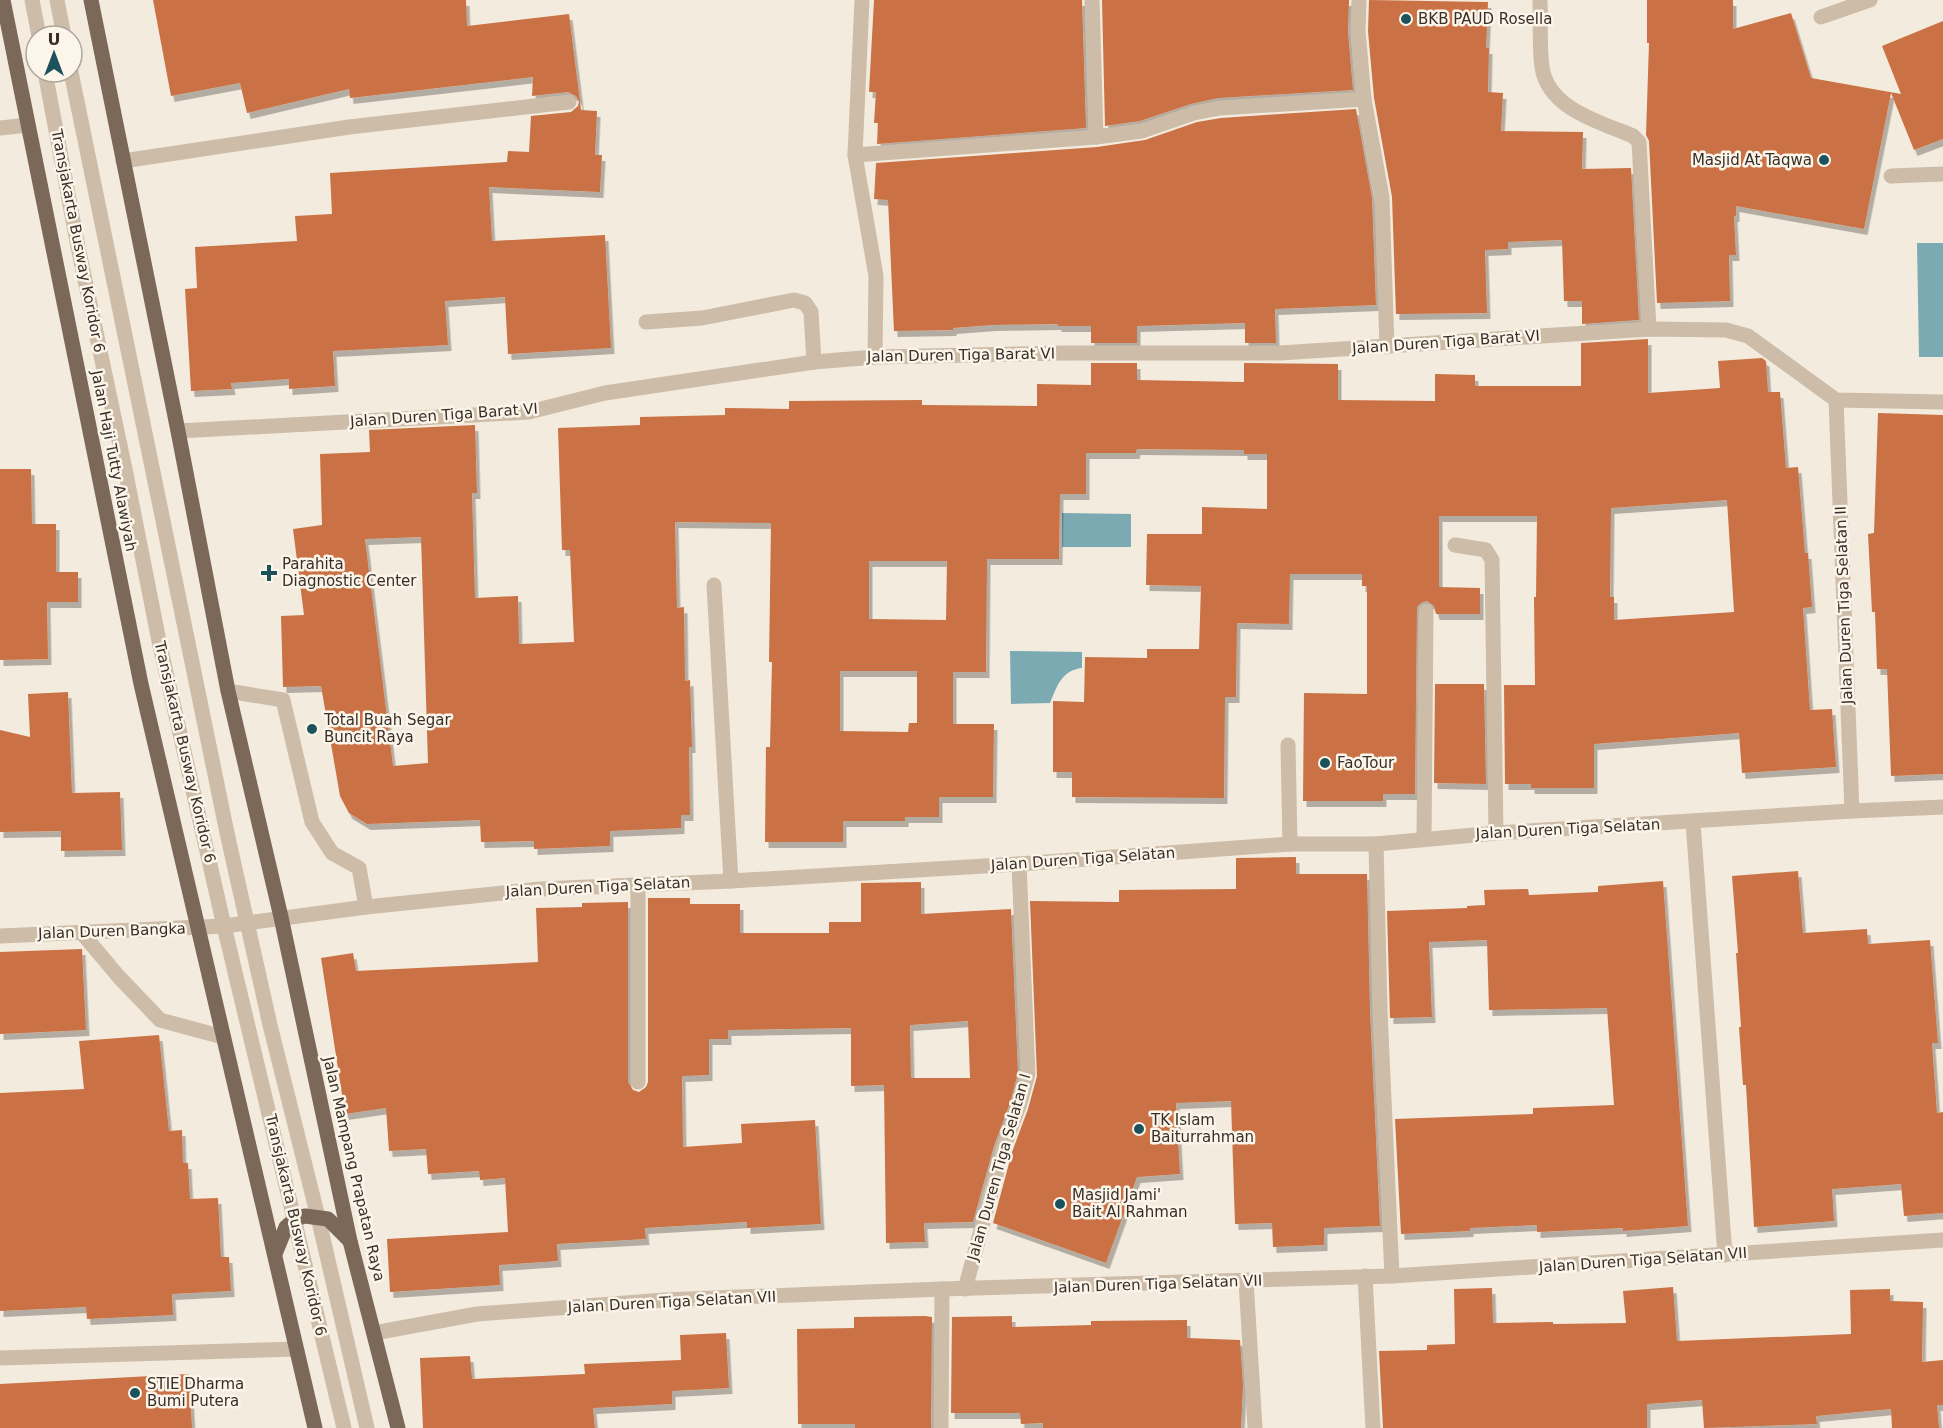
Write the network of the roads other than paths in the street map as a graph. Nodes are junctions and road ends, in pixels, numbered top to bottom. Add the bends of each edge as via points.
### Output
1 (3, 0) edge
2 (32, 0) edge
3 (57, 0) edge
4 (91, 0) edge
5 (862, 0) edge
6 (1092, 0) edge
7 (1359, 0) edge
8 (1870, 0) edge
9 (1540, 2) dead end
10 (1821, 17) dead end
11 (37, 24) edge
12 (62, 24) edge
13 (47, 84) edge
14 (73, 84) edge
15 (1364, 99) junction
16 (569, 102) dead end
17 (28, 125) junction
18 (0, 128) edge
19 (1096, 137) junction
20 (855, 155) junction
21 (123, 161) junction
22 (1943, 174) edge
23 (1891, 176) dead end
24 (646, 322) dead end
25 (1649, 329) junction
26 (1387, 347) junction
27 (875, 357) junction
28 (814, 362) junction
29 (1836, 400) junction
30 (1943, 402) edge
31 (178, 431) junction
32 (1455, 545) dead end
33 (714, 585) dead end
34 (1426, 611) dead end
35 (228, 691) junction
36 (1288, 745) dead end
37 (1943, 807) edge
38 (1852, 810) junction
39 (1693, 822) junction
40 (1496, 833) junction
41 (1424, 839) junction
42 (1290, 844) junction
43 (1376, 844) junction
44 (1019, 864) junction
45 (731, 881) junction
46 (638, 884) junction
47 (366, 907) junction
48 (281, 917) junction
49 (247, 922) junction
50 (224, 926) junction
51 (197, 928) junction
52 (81, 932) junction
53 (0, 936) edge
54 (223, 1036) junction
55 (638, 1082) dead end
56 (318, 1218) junction
57 (295, 1219) junction
58 (1943, 1240) edge
59 (350, 1241) junction
60 (274, 1254) junction
61 (1725, 1255) junction
62 (1365, 1276) junction
63 (1392, 1276) junction
64 (1246, 1281) junction
65 (942, 1289) junction
66 (964, 1289) junction
67 (374, 1333) junction
68 (296, 1349) junction
69 (0, 1358) edge
70 (315, 1428) edge
71 (344, 1428) edge
72 (367, 1428) edge
73 (398, 1428) edge
74 (941, 1428) edge
75 (1255, 1428) edge
76 (1372, 1428) edge

1 - 17 main road, Jalan Haji Tutty Alawiyah
2 - 11 street
3 - 12 street
4 - 21 main road
5 - 20 street
6 - 19 street
7 - 15 street
8 - 10 street
9 - 25 street via 1542,69 1553,92 1576,112 1639,142
13 - 50 street, Transjakarta Busway Koridor 6 via 160,646
14 - 49 street, Transjakarta Busway Koridor 6
15 - 19 street via 1220,108 1142,131
15 - 26 street via 1382,197
16 - 21 street via 349,127
17 - 18 street
17 - 51 main road, Jalan Haji Tutty Alawiyah via 141,684
19 - 20 street
20 - 27 street via 876,276
21 - 31 main road
22 - 23 street
24 - 28 street via 702,318 794,300 805,303 812,312
25 - 26 street, Jalan Duren Tiga Barat VI
25 - 29 street, Jalan Duren Tiga Barat VI via 1726,330 1748,336
26 - 27 street, Jalan Duren Tiga Barat VI via 1280,353
27 - 28 street, Jalan Duren Tiga Barat VI
28 - 31 street, Jalan Duren Tiga Barat VI via 605,393 529,412
29 - 30 street
29 - 38 street, Jalan Duren Tiga Selatan II
31 - 35 main road
32 - 40 street via 1486,550 1492,560
33 - 45 street
34 - 41 street
35 - 47 street via 283,700 312,822 332,853 359,868
35 - 48 main road
36 - 42 street
37 - 38 street, Jalan Duren Tiga Selatan
38 - 39 street, Jalan Duren Tiga Selatan
39 - 40 street, Jalan Duren Tiga Selatan
39 - 61 street
40 - 41 street, Jalan Duren Tiga Selatan
41 - 43 street, Jalan Duren Tiga Selatan
42 - 43 street, Jalan Duren Tiga Selatan
42 - 44 street, Jalan Duren Tiga Selatan
43 - 63 street
44 - 45 street, Jalan Duren Tiga Selatan
44 - 66 street, Jalan Duren Tiga Selatan I via 1028,1074
45 - 46 street, Jalan Duren Tiga Selatan
46 - 47 street, Jalan Duren Tiga Selatan via 541,889
46 - 55 street
47 - 48 street, Jalan Duren Tiga Selatan
48 - 49 street, Jalan Duren Tiga Selatan
48 - 59 main road, Jalan Mampang Prapatan Raya
49 - 50 street, Jalan Duren Tiga Selatan
49 - 56 street, Transjakarta Busway Koridor 6
50 - 51 street, Jalan Duren Bangka
50 - 57 street, Transjakarta Busway Koridor 6
51 - 52 street, Jalan Duren Bangka
51 - 54 main road
52 - 53 street, Jalan Duren Bangka
52 - 54 street via 160,1020
54 - 60 main road
56 - 57 main road
56 - 59 main road via 328,1219
56 - 72 street, Transjakarta Busway Koridor 6
57 - 60 main road via 286,1227
57 - 71 street, Transjakarta Busway Koridor 6
58 - 61 street, Jalan Duren Tiga Selatan VII
59 - 67 main road, Jalan Mampang Prapatan Raya
60 - 68 main road
61 - 63 street, Jalan Duren Tiga Selatan VII
62 - 63 street, Jalan Duren Tiga Selatan VII
62 - 64 street, Jalan Duren Tiga Selatan VII
62 - 76 street
64 - 66 street, Jalan Duren Tiga Selatan VII
64 - 75 street
65 - 66 street, Jalan Duren Tiga Selatan VII
65 - 67 street, Jalan Duren Tiga Selatan VII via 665,1300 500,1312
65 - 74 street
67 - 73 main road, Jalan Mampang Prapatan Raya
68 - 69 street
68 - 70 main road

